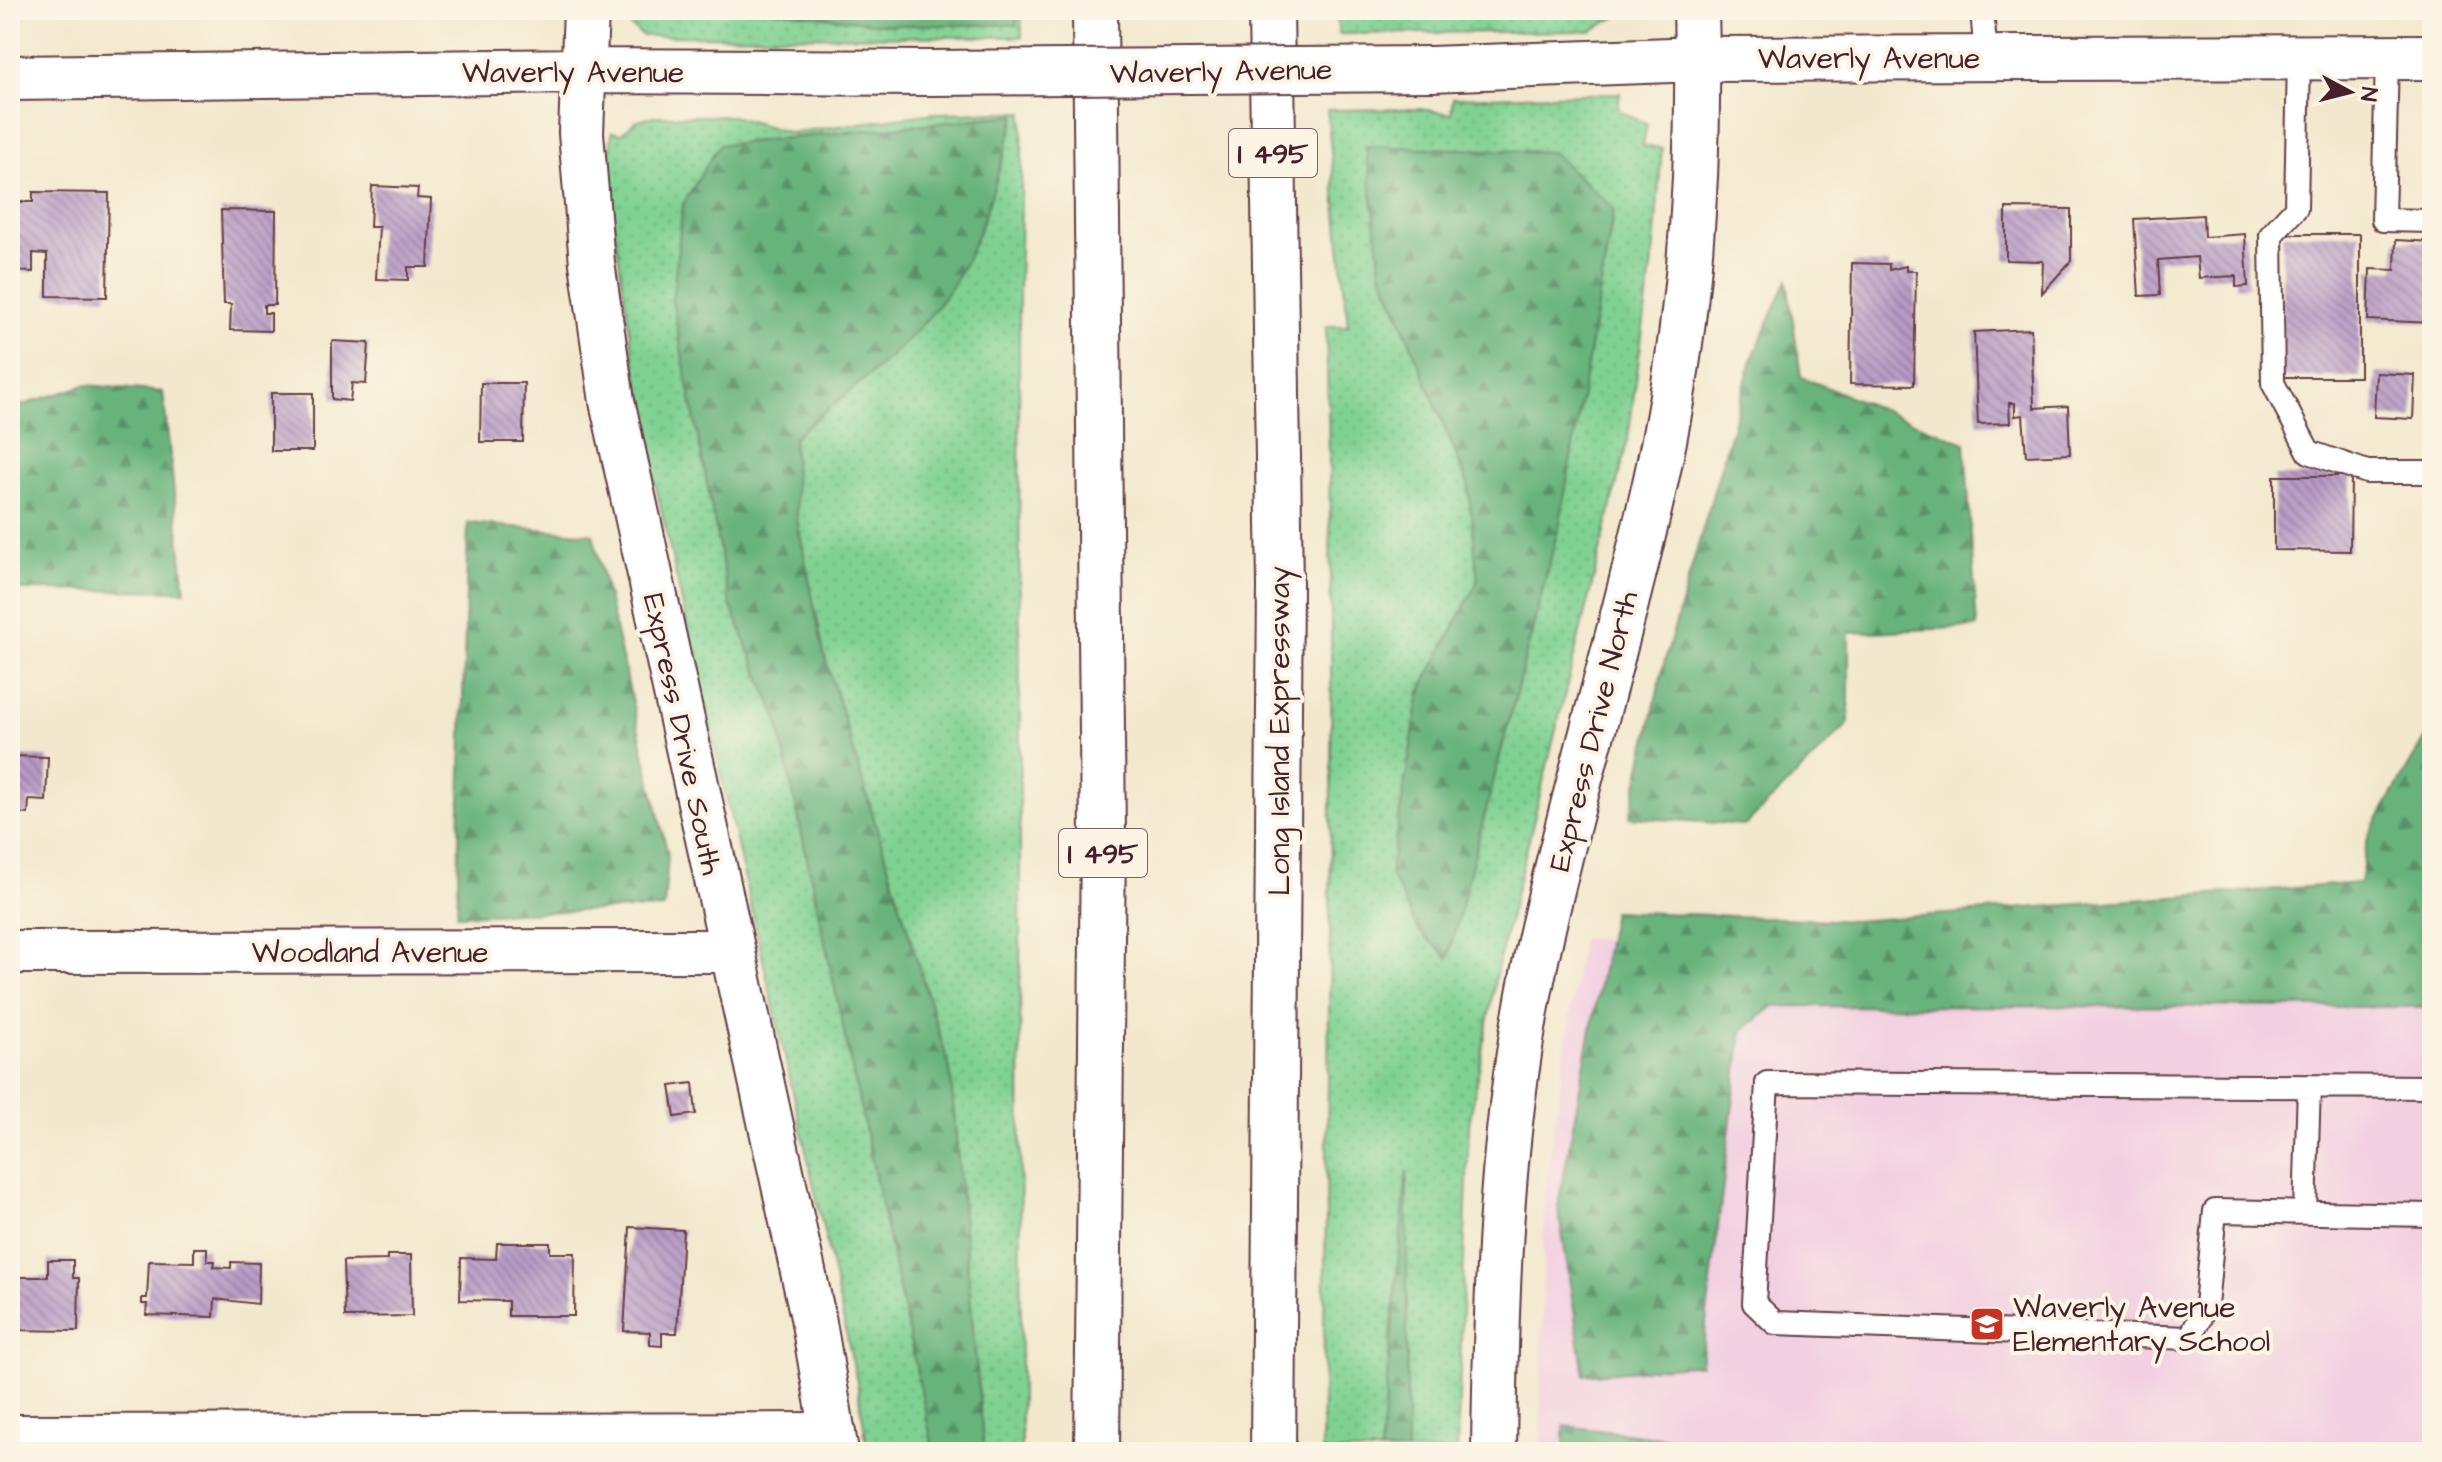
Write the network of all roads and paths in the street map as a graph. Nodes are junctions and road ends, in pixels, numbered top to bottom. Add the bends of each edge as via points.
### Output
1 (586, 10) edge
2 (1068, 10) edge
3 (1095, 10) edge
4 (1271, 10) edge
5 (1300, 10) edge
6 (1696, 10) edge
7 (1982, 10) edge
8 (1986, 57) junction
9 (2299, 57) junction
10 (2387, 57) junction
11 (2432, 57) edge
12 (1698, 59) junction
13 (582, 71) junction
14 (10, 78) edge
15 (2432, 221) edge
16 (1098, 255) junction
17 (1276, 295) junction
18 (2432, 472) edge
19 (731, 951) junction
20 (10, 952) edge
21 (2309, 1086) junction
22 (2432, 1087) edge
23 (2305, 1211) junction
24 (2432, 1215) edge
25 (10, 1436) edge
26 (835, 1443) edge
27 (1097, 1452) edge
28 (1273, 1452) edge
29 (1494, 1452) edge

1 - 13 main road, Express Drive South
2 - 16 main road
3 - 16 main road, I 495
4 - 17 main road, Long Island Expressway / I 495
5 - 17 main road
6 - 12 main road, Express Drive North
7 - 8 lane
8 - 9 main road, Waverly Avenue
8 - 12 main road, Waverly Avenue
9 - 10 main road, Waverly Avenue
9 - 18 lane via 2296,208 2271,235 2273,383 2309,452 2367,472
10 - 11 main road, Waverly Avenue
10 - 15 lane via 2383,220
12 - 13 main road, Waverly Avenue, bridge via 1431,69
12 - 29 main road, Express Drive North via 1696,159 1672,394 1641,544 1536,957 1509,1114 1498,1260
13 - 14 main road, Waverly Avenue
13 - 19 main road, Express Drive South via 581,133 592,263 612,401
16 - 27 main road, I 495 via 1103,837
17 - 28 main road, Long Island Expressway / I 495 via 1280,600
19 - 20 street, Woodland Avenue
19 - 26 main road, Express Drive South via 813,1317
21 - 22 lane
21 - 23 lane
21 - 23 lane via 1767,1083 1754,1303 1775,1323 2190,1338 2206,1306 2215,1211
23 - 24 lane
25 - 26 street

